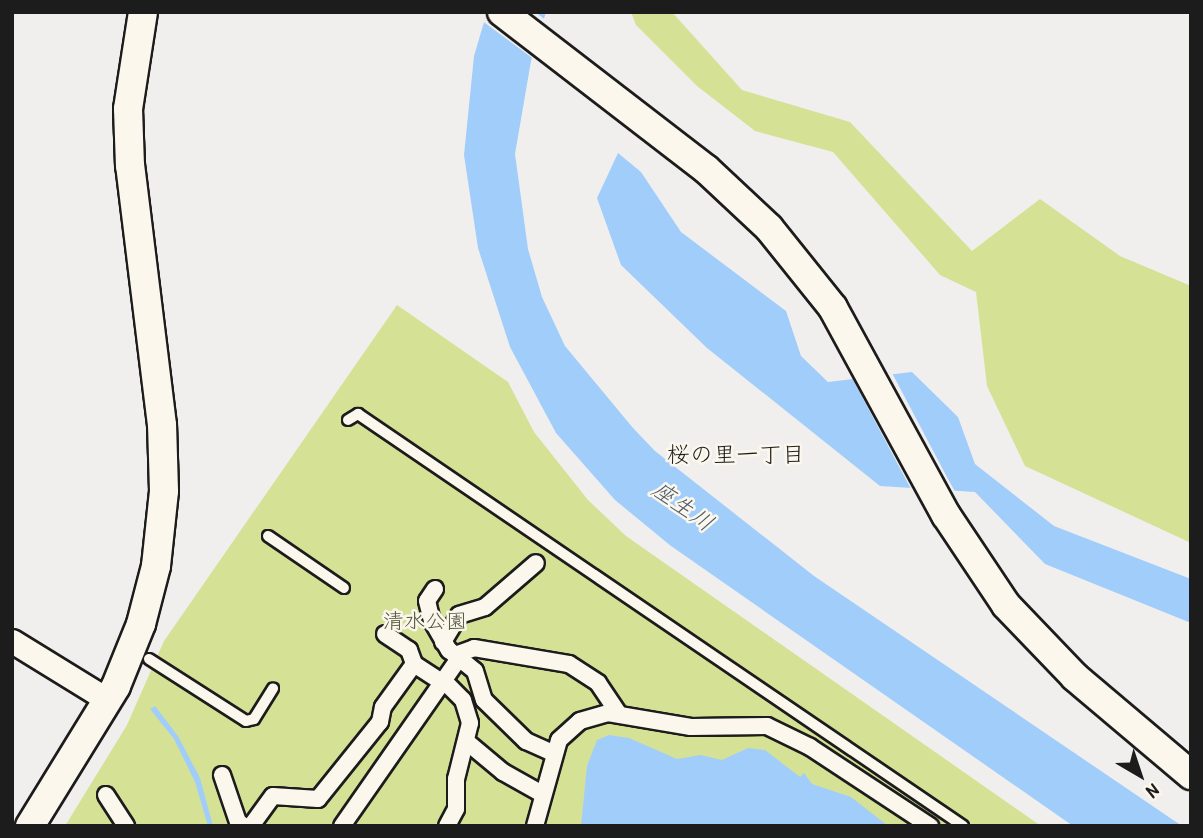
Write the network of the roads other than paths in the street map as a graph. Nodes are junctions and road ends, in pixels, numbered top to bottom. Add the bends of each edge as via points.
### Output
1 (143, 12) edge
2 (502, 12) edge
3 (348, 420) dead end
4 (268, 536) dead end
5 (536, 563) dead end
6 (344, 588) dead end
7 (435, 589) dead end
8 (385, 634) dead end
9 (12, 641) edge
10 (443, 642) junction
11 (457, 656) junction
12 (149, 659) dead end
13 (414, 664) junction
14 (442, 681) junction
15 (272, 689) dead end
16 (108, 700) junction
17 (619, 714) junction
18 (368, 738) junction
19 (467, 742) junction
20 (553, 752) junction
21 (391, 754) junction
22 (222, 775) dead end
23 (1191, 775) edge
24 (542, 794) junction
25 (106, 795) dead end
26 (450, 820) edge
27 (242, 825) edge
28 (30, 826) edge
29 (126, 826) edge
30 (342, 826) edge
31 (468, 826) edge
32 (535, 826) edge
33 (930, 826) edge
34 (963, 826) edge

1 - 16 street via 128,120 162,425 164,491 156,566 141,624
2 - 23 street via 706,169 769,228 832,308 985,577 1030,633 1075,677
3 - 34 lane via 358,414
4 - 6 lane
5 - 10 street via 485,607 459,615
7 - 10 street via 428,608
8 - 13 street via 410,650
9 - 16 street
10 - 11 street
11 - 14 street
11 - 17 street via 474,648 569,664 598,683
11 - 20 street via 475,671 484,700 504,723 534,747
12 - 15 lane via 246,721 254,719
13 - 14 street
13 - 18 street via 383,707 380,722
14 - 19 street via 469,712
14 - 21 street
16 - 28 street
17 - 20 street via 580,721
17 - 33 street via 691,727 766,726 810,747
18 - 21 street
18 - 27 street via 318,799 272,796
19 - 24 street via 503,772
19 - 26 street
20 - 24 street
21 - 30 street
22 - 27 street
24 - 32 street
25 - 29 street
26 - 31 street

